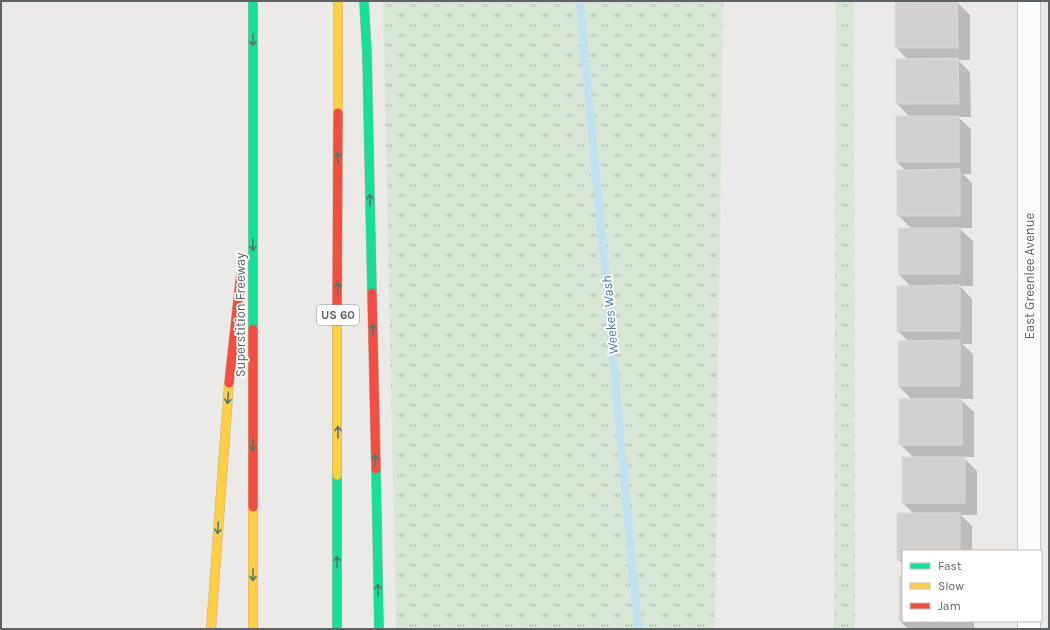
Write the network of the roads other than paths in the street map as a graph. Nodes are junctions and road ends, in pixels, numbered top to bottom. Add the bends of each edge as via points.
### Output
1 (253, 1) edge
2 (338, 1) edge
3 (364, 1) edge
4 (1029, 1) edge
5 (253, 150) junction
6 (243, 245) dead end
7 (242, 261) dead end
8 (1029, 550) edge
9 (211, 629) edge
10 (253, 629) edge
11 (337, 629) edge
12 (379, 629) edge

1 -> 5 highway, Superstition Freeway
11 -> 2 highway, US 60
12 -> 3 highway
4 - 8 street, East Greenlee Avenue
5 - 6 highway
5 -> 10 highway, Superstition Freeway
7 -> 9 highway via 228,395

